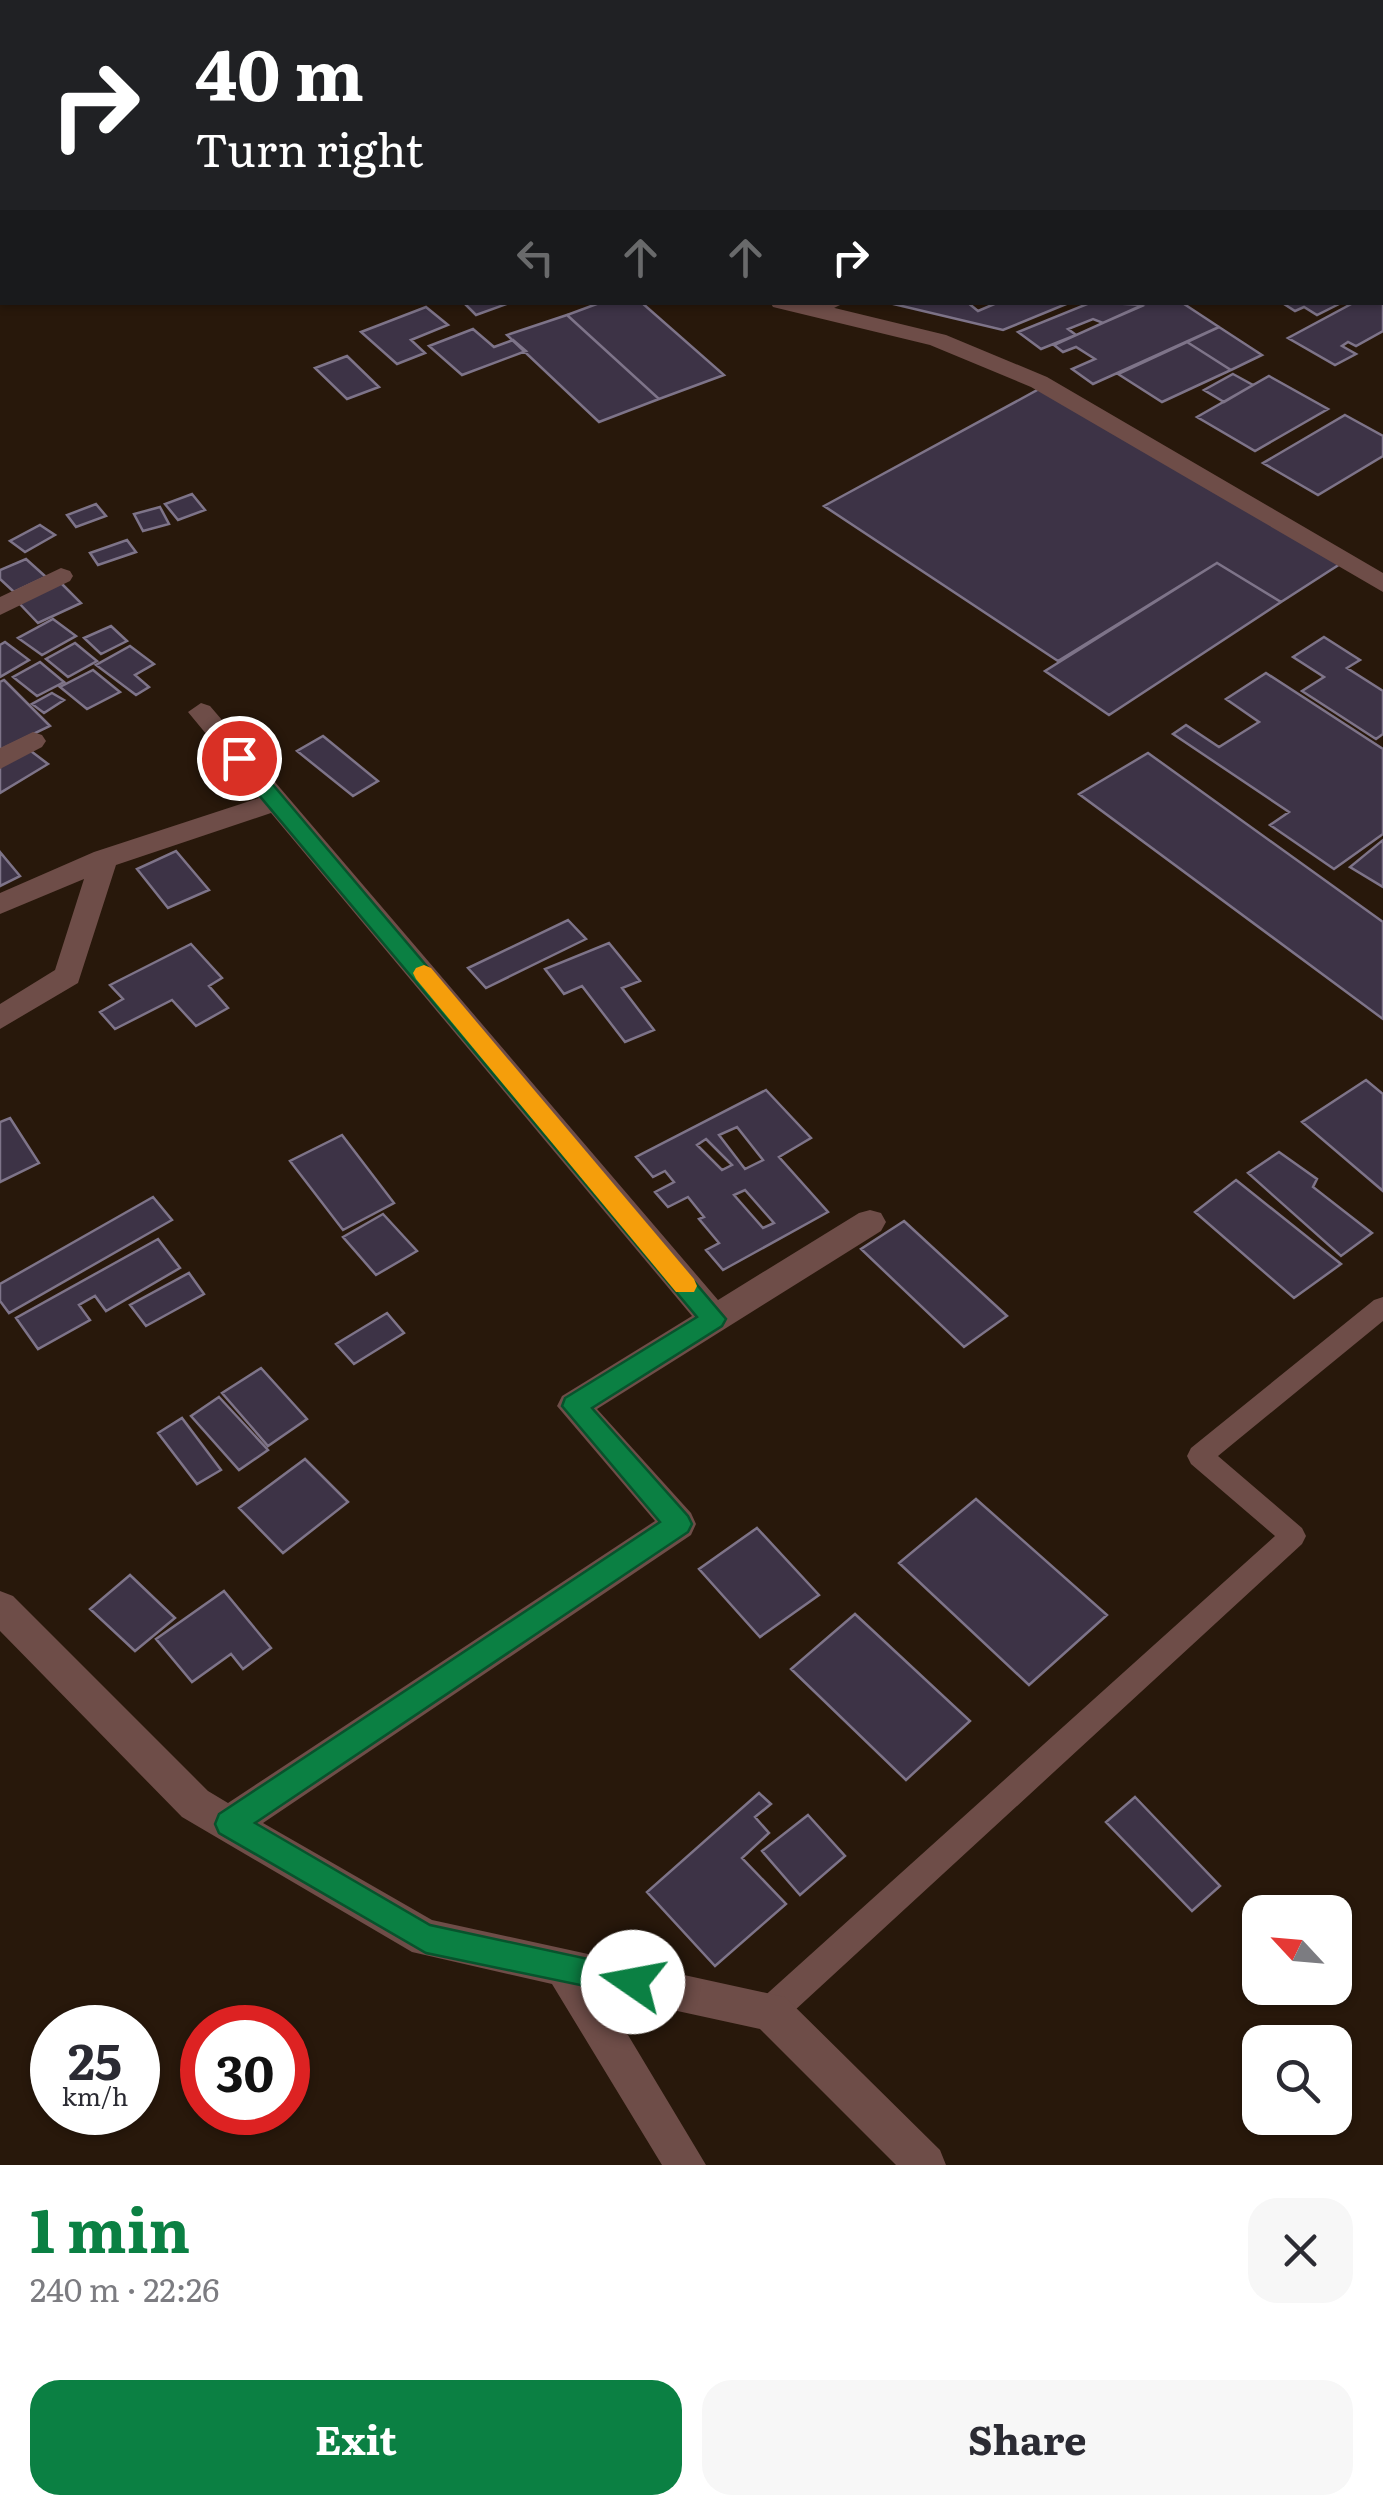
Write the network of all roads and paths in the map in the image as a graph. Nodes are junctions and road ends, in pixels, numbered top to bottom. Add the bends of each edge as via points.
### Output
1 (827, 307) edge
2 (61, 576) dead end
3 (1383, 584) edge
4 (0, 607) edge
5 (201, 712) dead end
6 (32, 741) dead end
7 (0, 760) edge
8 (279, 801) junction
9 (104, 858) junction
10 (0, 904) edge
11 (0, 1018) edge
12 (870, 1222) dead end
13 (1383, 1307) edge
14 (714, 1319) junction
15 (0, 1606) edge
16 (229, 1824) junction
17 (564, 1967) junction
18 (770, 2011) junction
19 (685, 2165) edge
20 (924, 2165) edge

1 - 3 street via 938,340 1040,382
2 - 4 street
5 - 8 street
6 - 7 street
8 - 9 street
8 - 14 street
9 - 10 street
9 - 11 street via 68,976
12 - 14 street
13 - 18 lane via 1200,1456 1294,1536
14 - 16 street via 574,1406 678,1524
15 - 16 street via 195,1804
16 - 17 street via 426,1938
17 - 18 street
17 - 19 street
18 - 20 street

